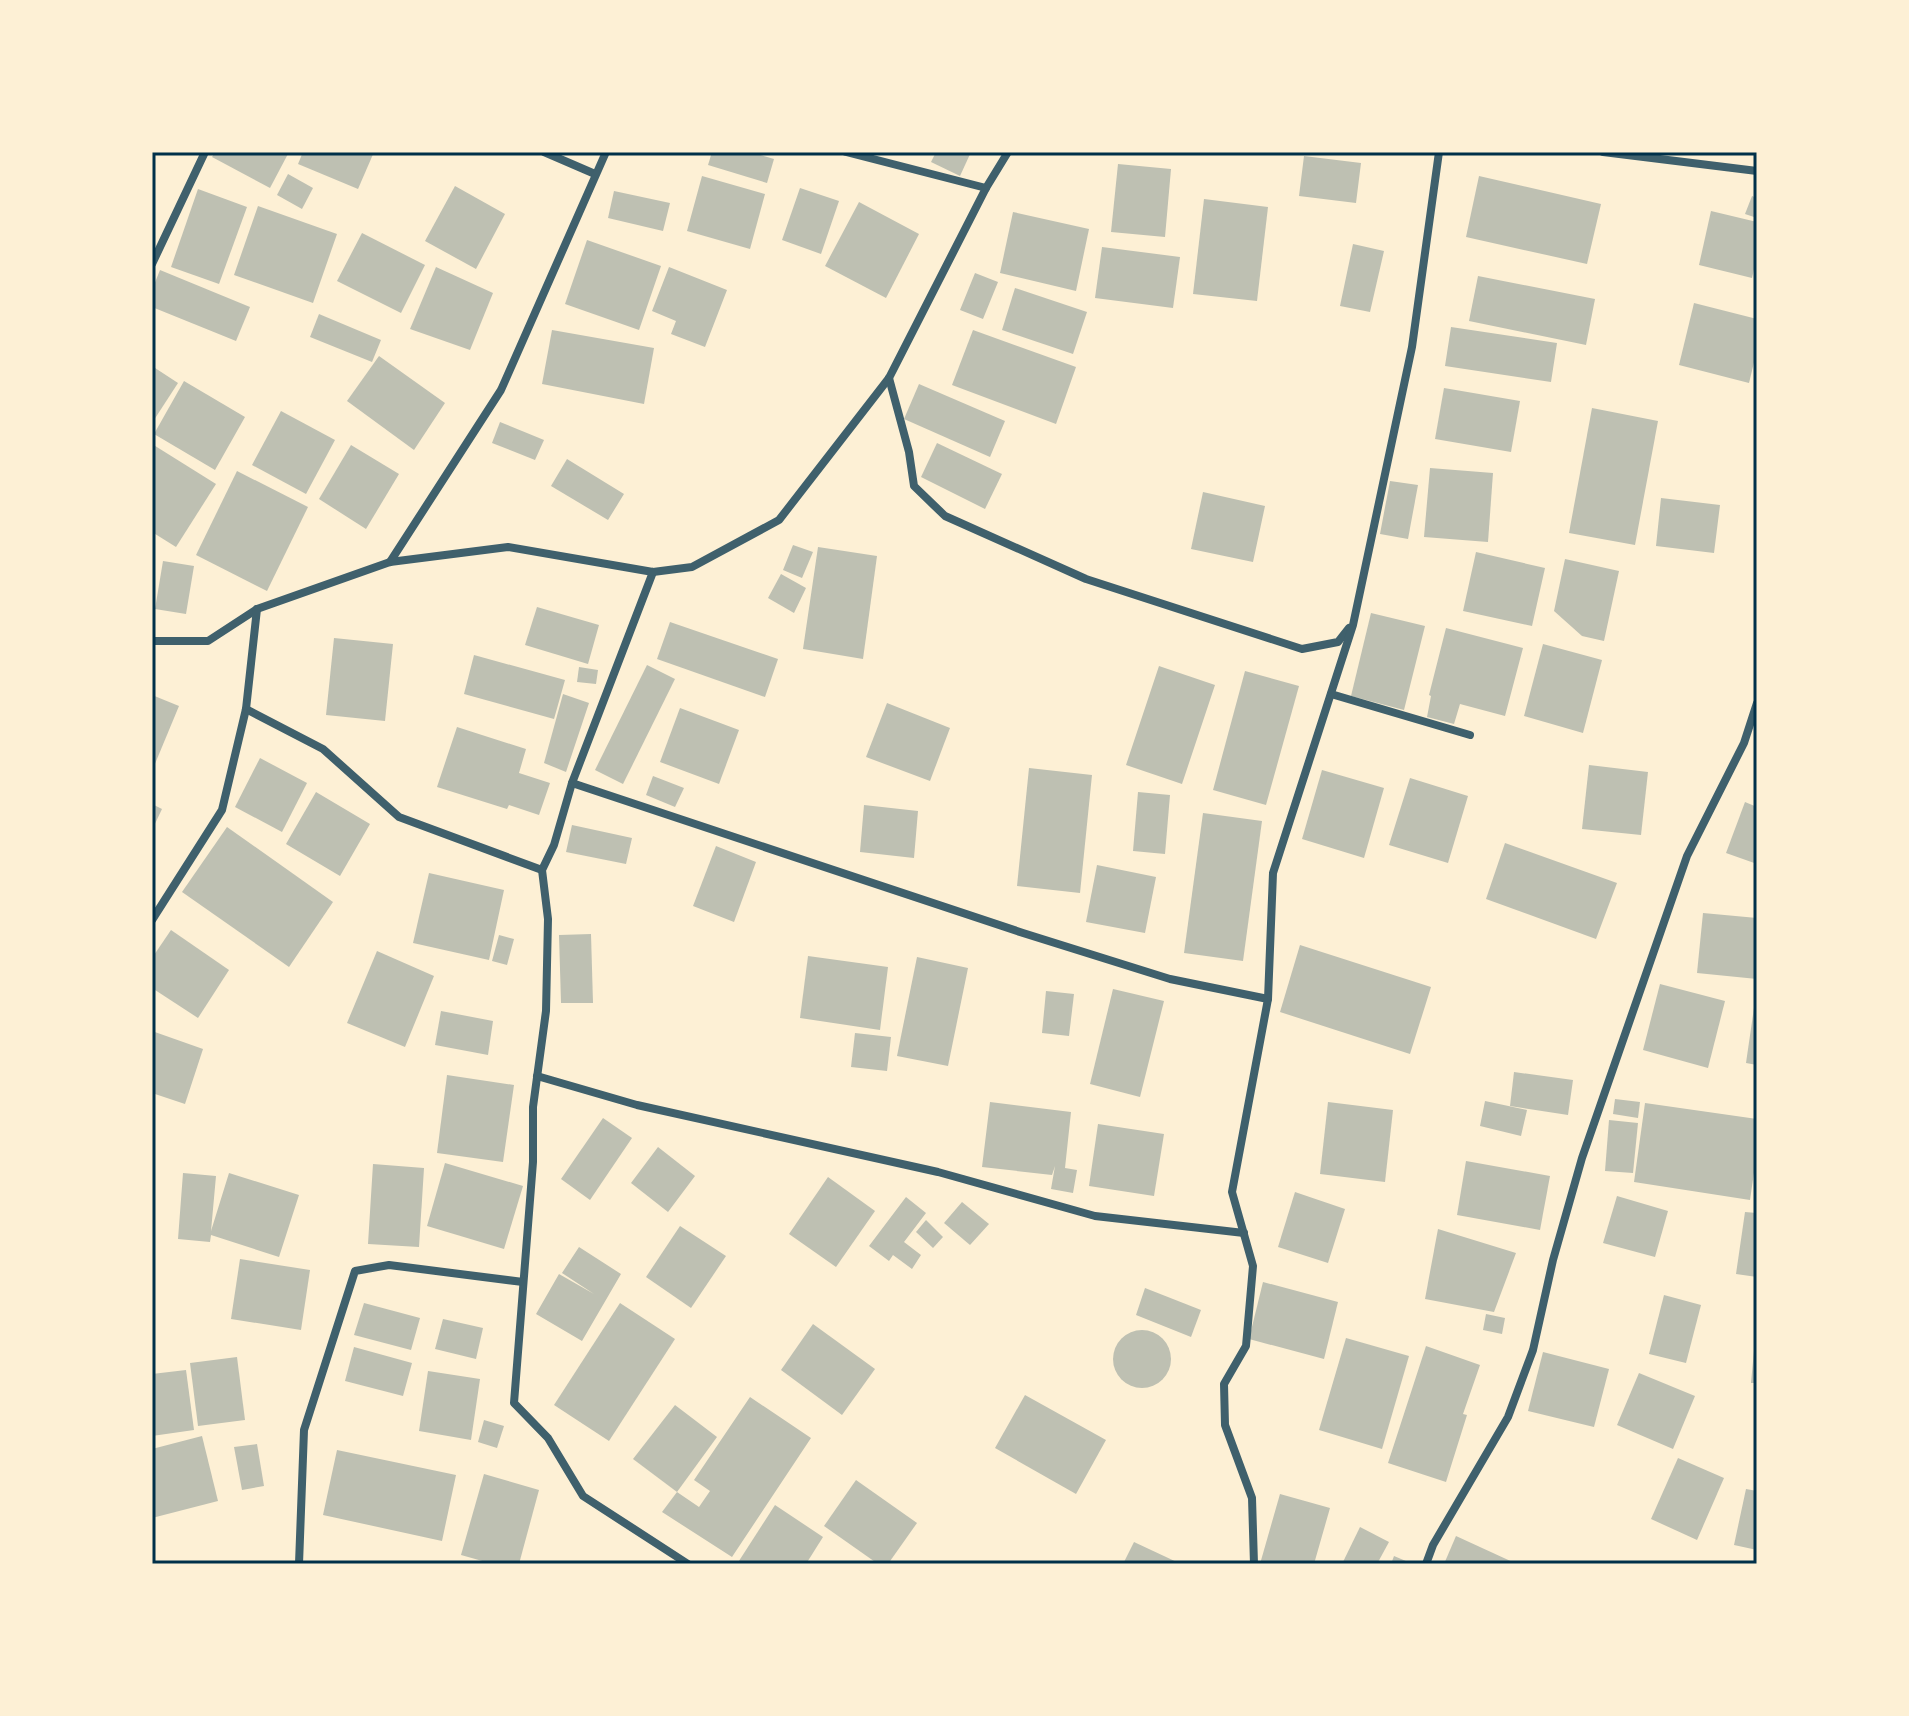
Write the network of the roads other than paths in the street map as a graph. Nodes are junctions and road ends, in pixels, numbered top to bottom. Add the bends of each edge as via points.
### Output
1 (205, 152) edge
2 (544, 152) edge
3 (606, 152) edge
4 (846, 152) edge
5 (1008, 152) edge
6 (1439, 152) edge
7 (1603, 152) edge
8 (1757, 171) edge
9 (595, 174) junction
10 (986, 188) junction
11 (152, 264) edge
12 (889, 378) junction
13 (390, 562) junction
14 (653, 572) junction
15 (257, 609) junction
16 (1353, 625) junction
17 (152, 641) edge
18 (1331, 694) junction
19 (1757, 703) edge
20 (246, 709) junction
21 (1470, 735) dead end
22 (572, 783) junction
23 (542, 870) junction
24 (152, 920) edge
25 (1268, 999) junction
26 (537, 1076) junction
27 (1244, 1233) junction
28 (523, 1282) junction
29 (299, 1564) edge
30 (688, 1564) edge
31 (1254, 1564) edge
32 (1426, 1564) edge

1 - 11 street
2 - 9 street
3 - 9 street
4 - 10 street
5 - 10 street
6 - 16 street via 1412,347
7 - 8 street
9 - 13 street via 501,390
10 - 12 street
12 - 14 street via 779,520 692,567
12 - 16 street via 914,486 945,516 1086,579 1302,649 1338,642
13 - 14 street via 508,547
13 - 15 street
14 - 22 street
15 - 17 street via 208,641
15 - 20 street
16 - 18 street
18 - 21 street
18 - 25 street via 1273,873
19 - 32 street via 1744,743 1687,856 1582,1158 1533,1350 1508,1417
20 - 23 street via 323,749 399,817
20 - 24 street via 222,810
22 - 23 street
22 - 25 street via 1170,979
23 - 26 street via 548,919 546,1011
25 - 27 street via 1232,1192
26 - 27 street via 637,1105 938,1172 1095,1216
26 - 28 street
27 - 31 street via 1253,1266 1246,1346 1224,1384 1225,1425 1252,1498
28 - 29 street via 389,1265 355,1271 304,1430
28 - 30 street via 514,1403 548,1438 583,1496

